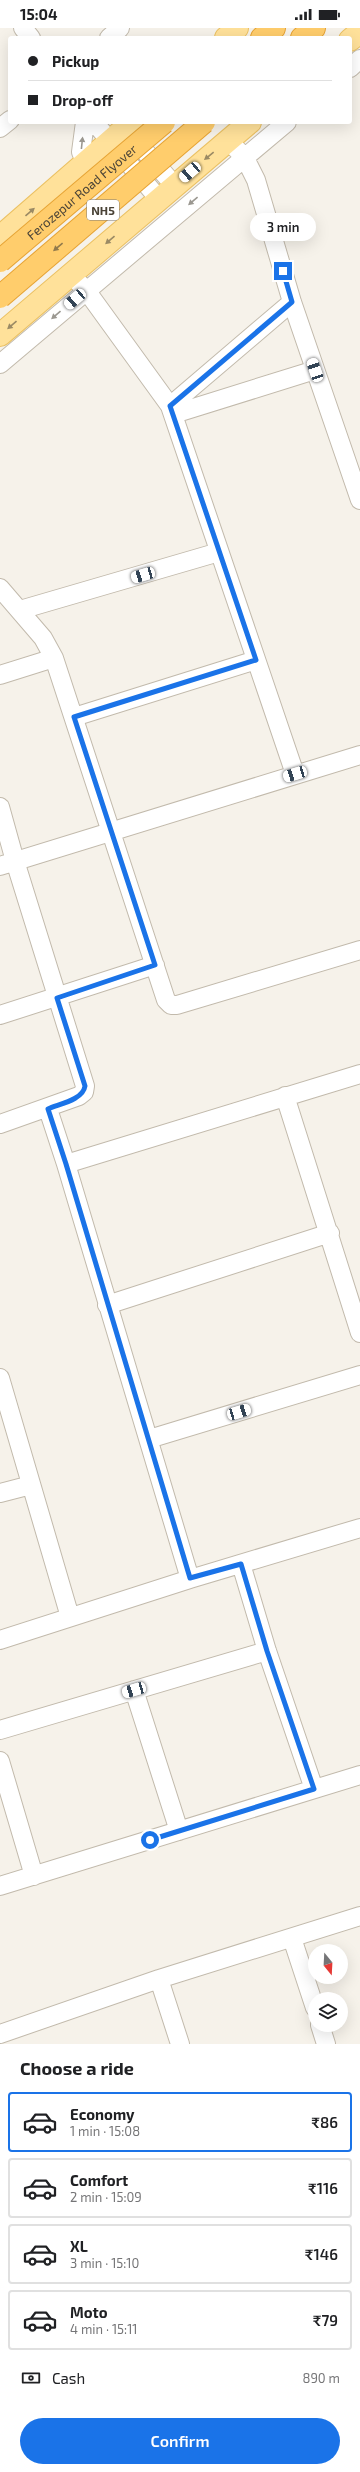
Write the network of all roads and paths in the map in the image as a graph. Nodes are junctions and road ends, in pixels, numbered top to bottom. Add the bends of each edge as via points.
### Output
1 (120, 28) edge
2 (237, 28) edge
3 (274, 28) edge
4 (314, 28) edge
5 (360, 32) edge
6 (111, 36) edge
7 (228, 36) edge
8 (264, 36) edge
9 (304, 36) edge
10 (352, 38) edge
11 (360, 59) edge
12 (352, 66) edge
13 (8, 122) edge
14 (85, 124) edge
15 (102, 124) edge
16 (162, 124) edge
17 (202, 124) edge
18 (248, 124) edge
19 (285, 124) edge
20 (0, 128) edge
21 (122, 129) edge
22 (228, 140) junction
23 (245, 158) junction
24 (86, 164) junction
25 (166, 192) junction
26 (0, 237) edge
27 (0, 261) edge
28 (70, 274) junction
29 (86, 290) junction
30 (0, 297) edge
31 (292, 302) junction
32 (0, 335) edge
33 (0, 364) edge
34 (315, 370) junction
35 (172, 410) junction
36 (360, 500) edge
37 (219, 552) junction
38 (0, 588) edge
39 (20, 610) junction
40 (54, 658) junction
41 (256, 660) junction
42 (0, 675) edge
43 (74, 717) junction
44 (359, 757) edge
45 (295, 774) junction
46 (0, 807) edge
47 (110, 831) junction
48 (7, 864) edge
49 (360, 950) edge
50 (155, 965) junction
51 (57, 998) junction
52 (0, 1015) edge
53 (360, 1074) edge
54 (285, 1096) junction
55 (48, 1109) junction
56 (0, 1124) edge
57 (66, 1164) junction
58 (330, 1233) junction
59 (107, 1305) junction
60 (360, 1333) edge
61 (360, 1375) edge
62 (0, 1378) edge
63 (149, 1439) junction
64 (31, 1485) junction
65 (0, 1493) edge
66 (360, 1528) edge
67 (241, 1564) junction
68 (190, 1578) junction
69 (70, 1617) junction
70 (0, 1640) edge
71 (267, 1651) junction
72 (134, 1690) junction
73 (0, 1730) edge
74 (0, 1761) edge
75 (360, 1775) edge
76 (314, 1789) junction
77 (179, 1831) junction
78 (34, 1876) junction
79 (0, 1886) edge
80 (360, 1916) edge
81 (292, 1938) junction
82 (160, 1979) junction
83 (310, 1992) edge
84 (322, 2032) edge
85 (0, 2034) edge
86 (180, 2044) edge
87 (326, 2044) edge

1 - 6 street
2 - 7 main road
3 - 8 highway
4 - 9 highway
5 - 10 main road
11 - 12 street
13 - 20 street
24 -> 14 street via 81,152
15 - 21 street
16 - 27 highway, Ferozepur Road Flyover / NH5, bridge
17 -> 30 highway, Ferozepur Road Flyover / NH5, bridge
18 - 22 main road
19 - 23 street
21 - 24 main road
21 - 25 street
22 - 23 street
22 -> 25 main road
23 -> 29 street
23 - 31 street via 256,180
26 -> 24 main road
25 -> 28 main road
28 - 29 street
28 -> 32 main road
29 -> 33 street
29 - 35 street
31 - 34 street
31 - 35 street
34 - 35 street
34 - 36 street
35 - 37 street
37 - 39 street
37 - 41 street
38 - 39 street
39 - 40 street via 43,638
40 - 42 street
40 - 43 street
41 - 43 street
41 - 45 street
43 - 47 street
44 - 45 street
45 - 47 street
46 - 48 street
47 - 48 street
47 - 50 street
48 - 51 street
49 - 50 street via 177,1005 166,1000
50 - 51 street
51 - 52 street
51 - 55 street via 85,1086 80,1096
53 - 54 street
54 - 57 street
54 - 58 street
55 - 56 street
55 - 57 street
57 - 59 street
58 - 59 street
58 - 60 street
59 - 63 street
61 - 63 street
62 - 64 street
63 - 68 street
64 - 65 street
64 - 69 street
66 - 67 street
67 - 68 street
67 - 71 street
68 - 69 street
69 - 70 street
71 - 72 street
71 - 76 street
72 - 73 street
72 - 77 street
74 - 78 street
75 - 76 street
76 - 77 street
77 - 78 street
78 - 79 street
80 - 81 street
81 - 82 street
81 - 83 street
82 - 85 street
82 - 86 street
84 - 87 street

